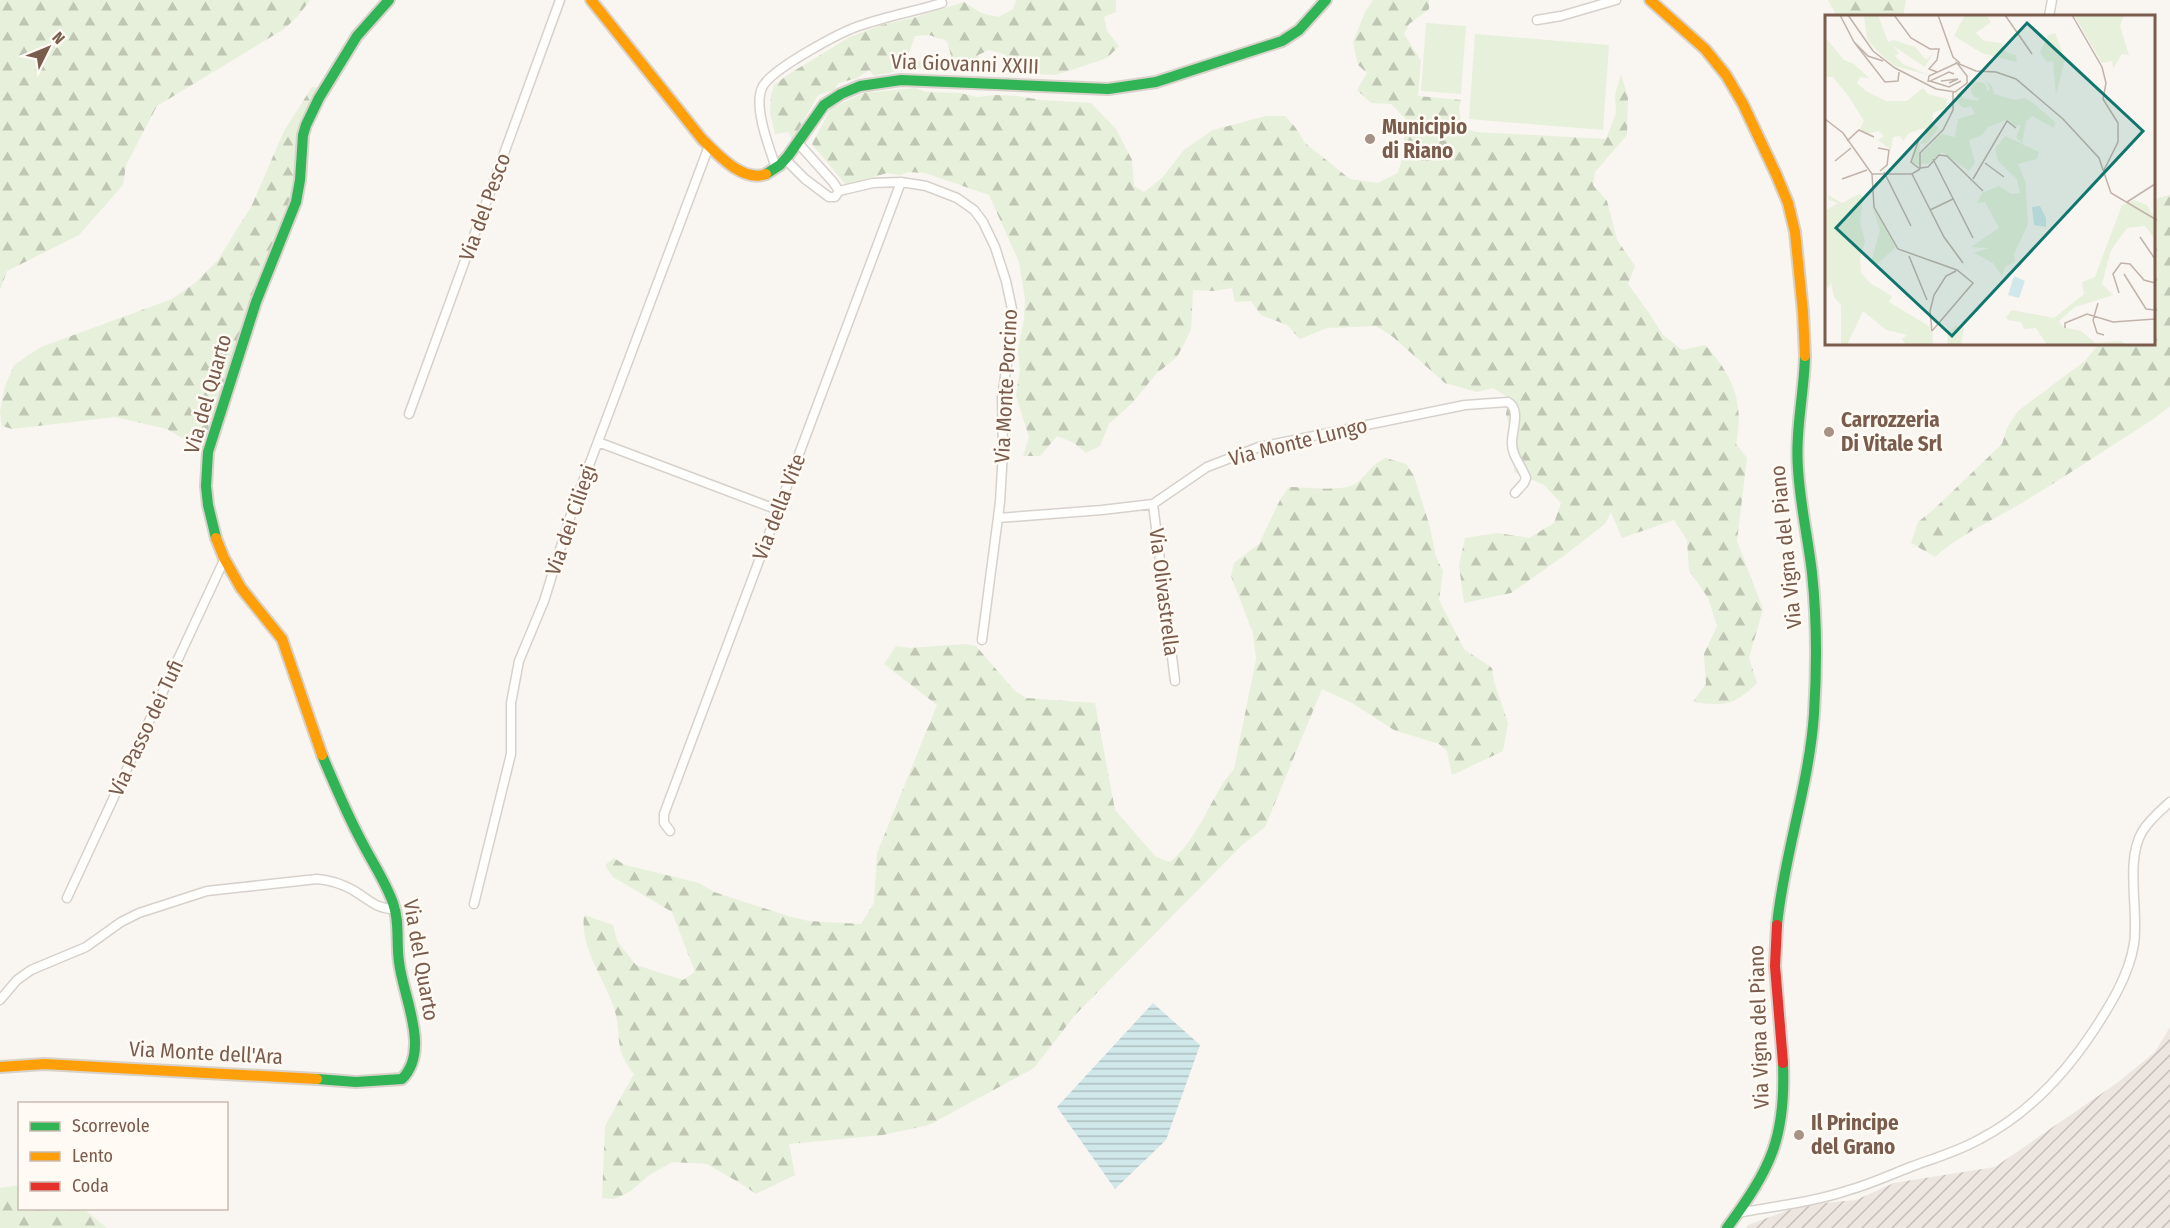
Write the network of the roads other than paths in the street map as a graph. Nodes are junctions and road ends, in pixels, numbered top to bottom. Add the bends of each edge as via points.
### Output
1 (389, 0) edge
2 (560, 0) edge
3 (591, 0) edge
4 (1326, 0) edge
5 (1616, 0) edge
6 (1650, 0) edge
7 (2052, 0) edge
8 (942, 3) dead end
9 (2049, 15) edge
10 (1537, 20) dead end
11 (798, 143) junction
12 (708, 146) junction
13 (785, 159) junction
14 (776, 168) junction
15 (901, 182) junction
16 (839, 191) junction
17 (409, 414) dead end
18 (598, 442) junction
19 (1515, 493) dead end
20 (1153, 504) junction
21 (778, 510) junction
22 (998, 518) junction
23 (225, 558) junction
24 (982, 640) dead end
25 (1175, 681) dead end
26 (2170, 802) edge
27 (670, 831) dead end
28 (67, 898) dead end
29 (474, 904) dead end
30 (396, 909) junction
31 (0, 1000) edge
32 (0, 1067) edge
33 (408, 1075) joint
34 (1738, 1213) junction
35 (1726, 1228) edge

1 - 23 street, Via del Quarto via 357,36 306,125 296,202 256,302 208,452 208,505
2 - 17 street, Via del Pesco
3 - 12 street
4 - 11 street, Via Giovanni XXIII via 1299,30 1282,41 1139,86 1108,89 901,80 864,85 825,104
5 - 10 street
6 - 34 street, Via Vigna del Piano via 1715,59 1752,121 1791,214 1798,246 1803,314 1805,366 1797,458 1814,590 1814,714 1808,767 1787,858 1776,932 1774,971 1782,1062 1782,1119 1768,1164
7 - 9 street
8 - 14 street via 849,30 785,65 768,79 760,91 761,112
11 - 13 street, Via Giovanni XXIII
11 - 16 street
12 - 14 street via 753,176 764,176
12 - 18 street, Via dei Ciliegi
13 - 14 street, Via Giovanni XXIII
13 - 16 street, Via Monte Porcino via 824,195 835,197
15 - 16 street, Via Monte Porcino via 873,183
15 - 21 street, Via della Vite
15 - 22 street, Via Monte Porcino via 935,189 974,210 990,237 1006,281 1013,323 1002,397
18 - 21 street
18 - 29 street, Via dei Ciliegi via 544,601 519,661 511,703 511,754
19 - 20 street, Via Monte Lungo via 1526,478 1512,450 1515,411 1508,402 1465,405 1251,450 1207,467
20 - 22 street, Via Monte Lungo
20 - 25 street, Via Olivastrella
21 - 27 street, Via della Vite via 664,814
22 - 24 street, Via Monte Porcino
23 - 28 street, Via Passo dei Tufi
23 - 30 street, Via del Quarto via 240,586 282,639 324,761
26 - 34 street via 2148,824 2138,843 2134,872 2135,937 2125,974 2096,1026 2047,1090 1995,1130 1962,1148 1849,1190
30 - 31 street via 380,908 346,886 317,879 194,894 135,915 86,947 31,969
30 - 33 street, Via del Quarto via 400,969 415,1039
32 - 33 street, Via Monte dell'Ara via 55,1065 356,1082 400,1080
34 - 35 street, Via Vigna del Piano

